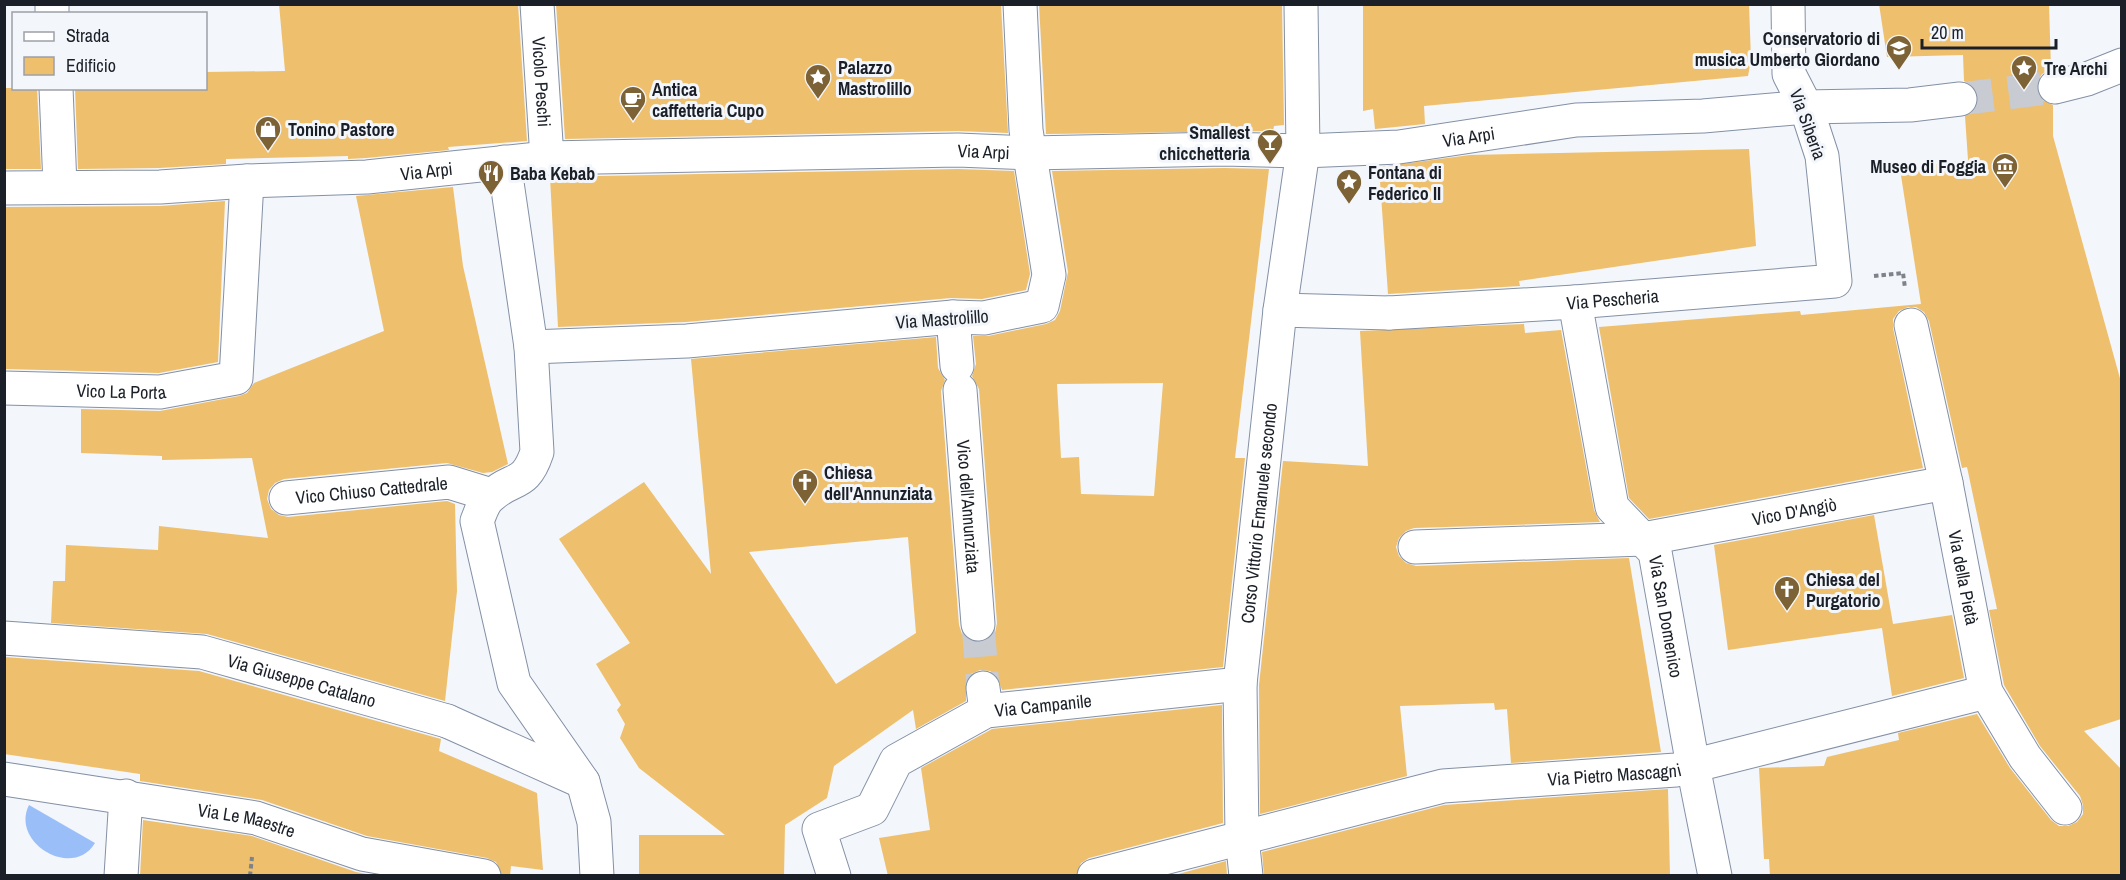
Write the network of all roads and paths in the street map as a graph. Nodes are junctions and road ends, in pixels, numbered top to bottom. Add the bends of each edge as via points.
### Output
1 (537, 4) edge
2 (1020, 4) edge
3 (1301, 4) edge
4 (1788, 4) edge
5 (2121, 65) edge
6 (2055, 87) tunnel mouth
7 (56, 90) edge
8 (1960, 99) tunnel mouth
9 (1806, 107) junction
10 (1303, 151) junction
11 (1030, 153) junction
12 (547, 158) junction
13 (504, 162) junction
14 (247, 180) junction
15 (60, 186) junction
16 (4, 188) edge
17 (1835, 281) joint
18 (1575, 302) junction
19 (1280, 310) junction
20 (953, 317) junction
21 (1911, 325) dead end
22 (531, 347) junction
23 (4, 388) edge
24 (1946, 483) junction
25 (491, 495) junction
26 (286, 498) dead end
27 (1643, 540) junction
28 (1415, 547) dead end
29 (978, 624) tunnel mouth
30 (4, 638) edge
31 (1240, 684) junction
32 (1986, 692) junction
33 (1693, 766) junction
34 (4, 779) edge
35 (583, 782) junction
36 (126, 796) junction
37 (2065, 808) dead end
38 (1242, 837) junction
39 (121, 876) edge
40 (484, 876) edge
41 (597, 876) edge
42 (834, 876) edge
43 (1094, 876) edge
44 (1246, 876) edge
45 (1715, 876) edge

1 - 12 street, Vicolo Peschi
2 - 11 street
3 - 10 street, Corso Vittorio Emanuele secondo
4 - 9 street, Via Siberia via 1789,74
5 - 6 street
7 - 15 street
8 - 9 street, Via Arpi via 1910,105
9 - 10 street, Via Arpi via 1703,116 1576,120 1399,147
9 - 17 street, Via Siberia via 1822,156
10 - 11 street, Via Arpi
10 - 19 street, Corso Vittorio Emanuele secondo
11 - 12 street, Via Arpi via 958,150
11 - 20 street, Via Mastrolillo via 1049,275 1042,306 984,318
12 - 13 street, Via Arpi
13 - 14 street, Via Arpi via 368,177
13 - 22 street
14 - 15 street, Via Arpi via 160,187
14 - 23 street, Vico La Porta via 236,378 160,392
15 - 16 street, Via Arpi
17 - 18 street, Via Pescheria
18 - 19 street, Via Pescheria via 1389,313
18 - 27 street, Via San Domenico via 1612,507
19 - 31 street, Corso Vittorio Emanuele secondo
20 - 22 street, Via Mastrolillo via 687,341
20 - 29 street, Vico dell'Annunziata
21 - 24 street, Via della Pietà
22 - 25 street via 537,452 523,479
24 - 27 street, Vico D'Angiò
24 - 32 street, Via della Pietà
25 - 26 street, Vico Chiuso Cattedrale via 449,482
25 - 35 street via 477,521 514,683
27 - 28 street, Vico D'Angiò
27 - 33 street, Via San Domenico via 1655,552
30 - 35 street, Via Giuseppe Catalano via 202,652 447,722
31 - 38 street, Corso Vittorio Emanuele secondo
31 - 42 street, Via Campanile via 985,700 896,761 872,809 819,829
32 - 33 street, Via Pietro Mascagni
32 - 37 street, Via della Pietà via 2025,757
33 - 38 street, Via Pietro Mascagni via 1443,786
33 - 45 street, Via San Domenico
34 - 36 street, Via Le Maestre
35 - 41 street via 594,822
36 - 39 street
36 - 40 street, Via Le Maestre via 256,818 362,854
38 - 43 street, Via Pietro Mascagni
38 - 44 street, Corso Vittorio Emanuele secondo

